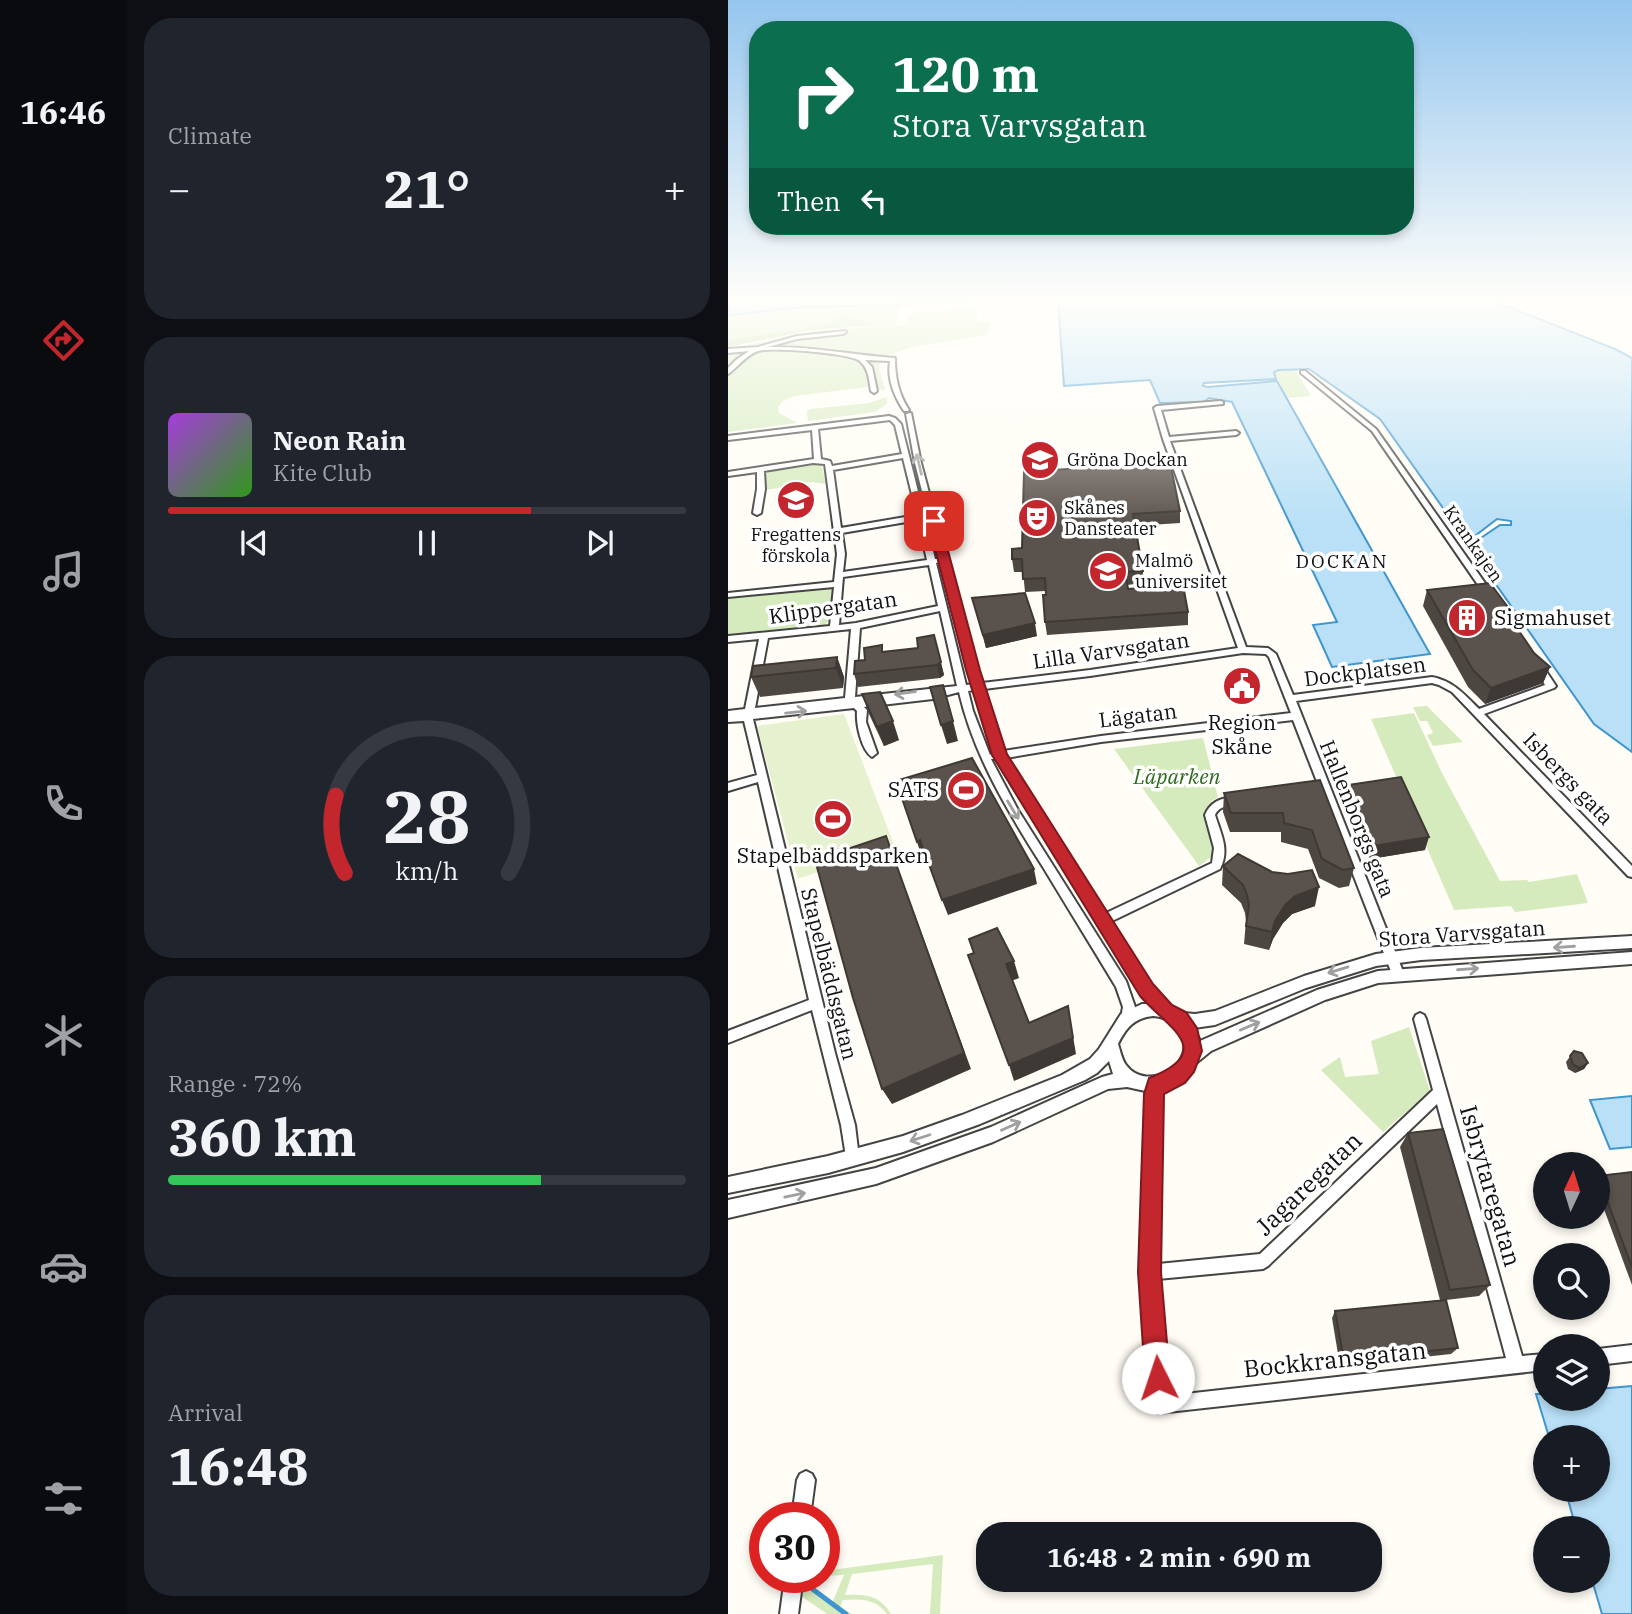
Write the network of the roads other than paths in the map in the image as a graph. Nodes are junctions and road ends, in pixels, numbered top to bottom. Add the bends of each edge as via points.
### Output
1 (871, 375) edge
2 (893, 375) edge
3 (1307, 375) edge
4 (874, 391) dead end
5 (899, 398) junction
6 (1221, 403) dead end
7 (908, 412) junction
8 (892, 413) junction
9 (815, 429) dead end
10 (1236, 433) dead end
11 (728, 438) edge
12 (1166, 439) junction
13 (906, 455) junction
14 (818, 461) junction
15 (830, 468) junction
16 (760, 469) junction
17 (728, 474) edge
18 (757, 513) dead end
19 (921, 517) junction
20 (838, 531) junction
21 (944, 559) junction
22 (932, 562) junction
23 (839, 580) junction
24 (728, 596) edge
25 (1490, 596) edge
26 (943, 608) junction
27 (856, 626) junction
28 (834, 628) junction
29 (764, 635) junction
30 (728, 639) edge
31 (1243, 650) junction
32 (1264, 650) joint
33 (1535, 660) edge
34 (978, 686) junction
35 (963, 688) junction
36 (1290, 699) junction
37 (854, 702) junction
38 (1475, 713) junction
39 (748, 715) junction
40 (1296, 716) junction
41 (728, 717) edge
42 (872, 754) dead end
43 (999, 755) junction
44 (986, 759) junction
45 (762, 777) junction
46 (728, 787) edge
47 (1325, 789) junction
48 (1312, 790) edge
49 (1250, 799) edge
50 (1632, 873) edge
51 (1102, 920) junction
52 (1632, 942) edge
53 (1392, 957) junction
54 (1632, 958) edge
55 (1398, 974) junction
56 (816, 1003) junction
57 (1172, 1015) junction
58 (1127, 1018) junction
59 (1420, 1019) dead end
60 (728, 1037) edge
61 (1111, 1045) junction
62 (1191, 1059) junction
63 (1130, 1079) junction
64 (1156, 1085) junction
65 (1440, 1091) junction
66 (852, 1158) junction
67 (728, 1185) edge
68 (728, 1209) edge
69 (1150, 1272) junction
70 (1632, 1353) edge
71 (1610, 1356) edge
72 (1533, 1363) edge
73 (1516, 1364) junction
74 (806, 1480) dead end
75 (803, 1502) edge
76 (792, 1593) edge
77 (789, 1614) edge

1 - 4 street
2 - 5 street
3 - 25 street, Krankajen via 1374,430
5 - 7 street
5 - 8 street
6 - 12 street via 1157,408
7 - 8 street
21 -> 7 street
8 - 11 street
8 - 13 street
9 - 14 street
10 - 12 street
12 - 31 street
13 - 15 street
13 - 19 street
14 - 15 street via 828,462
14 - 16 street
15 - 20 street
16 - 17 street
16 - 18 street
19 - 20 street
19 - 22 street
20 - 23 street
21 - 22 street
21 - 34 street
22 - 23 street
22 - 26 street
23 - 24 street
23 - 28 street
26 - 27 street, Klippergatan
26 - 35 street
27 - 28 street, Klippergatan
27 - 37 street
28 - 29 street, Klippergatan
29 - 30 street, Klippergatan
29 - 39 street
31 - 32 street, Lilla Varvsgatan
31 - 34 street, Lilla Varvsgatan
32 - 36 street, Dockplatsen via 1273,656
33 - 38 street via 1551,686
34 - 35 street, Lilla Varvsgatan
34 - 43 street
35 - 37 street, Lilla Varvsgatan via 939,695
35 - 44 street
36 - 38 street, Dockplatsen via 1432,680 1455,690
36 - 40 street, Dockplatsen
37 - 39 street, Lilla Varvsgatan
37 - 42 street
38 - 50 street, Isbergs gata
39 - 41 street, Lilla Varvsgatan
39 - 45 street, Stapelbäddsgatan
40 - 43 street, Lägatan
40 - 47 street, Hallenborgs gata
43 - 44 street, Lägatan
43 - 51 street
44 -> 58 street via 1122,985 1129,1007
45 - 46 street
45 - 56 street, Stapelbäddsgatan
47 - 48 street
47 - 53 street, Hallenborgs gata
49 - 51 street via 1217,804 1212,809 1220,850 1216,866
51 - 57 street via 1147,990
52 -> 53 street, Stora Varvsgatan
53 - 55 street, Hallenborgs gata
53 -> 57 street, Stora Varvsgatan via 1334,971 1215,1018 1195,1021
55 -> 54 street, Stora Varvsgatan
62 -> 55 street, Stora Varvsgatan via 1206,1046 1322,995
56 - 60 street
56 - 66 street, Stapelbäddsgatan via 848,1125
57 - 58 street, Stora Varvsgatan via 1142,1010
57 - 62 street via 1191,1034
58 - 61 street
59 - 65 street, Isbrytaregatan
61 - 63 street via 1116,1068
61 -> 66 street via 1086,1072 929,1136
62 - 64 street, Stora Varvsgatan via 1178,1076
63 - 64 street
68 -> 63 street via 876,1176 993,1134 1107,1082
64 - 69 street
65 - 69 street, Jagaregatan via 1263,1261
65 - 73 street, Isbrytaregatan
66 - 67 street
69 - 73 street, Bockkransgatan via 1159,1405
70 - 71 street
72 - 73 street, Bockkransgatan
74 - 75 street
76 - 77 street

